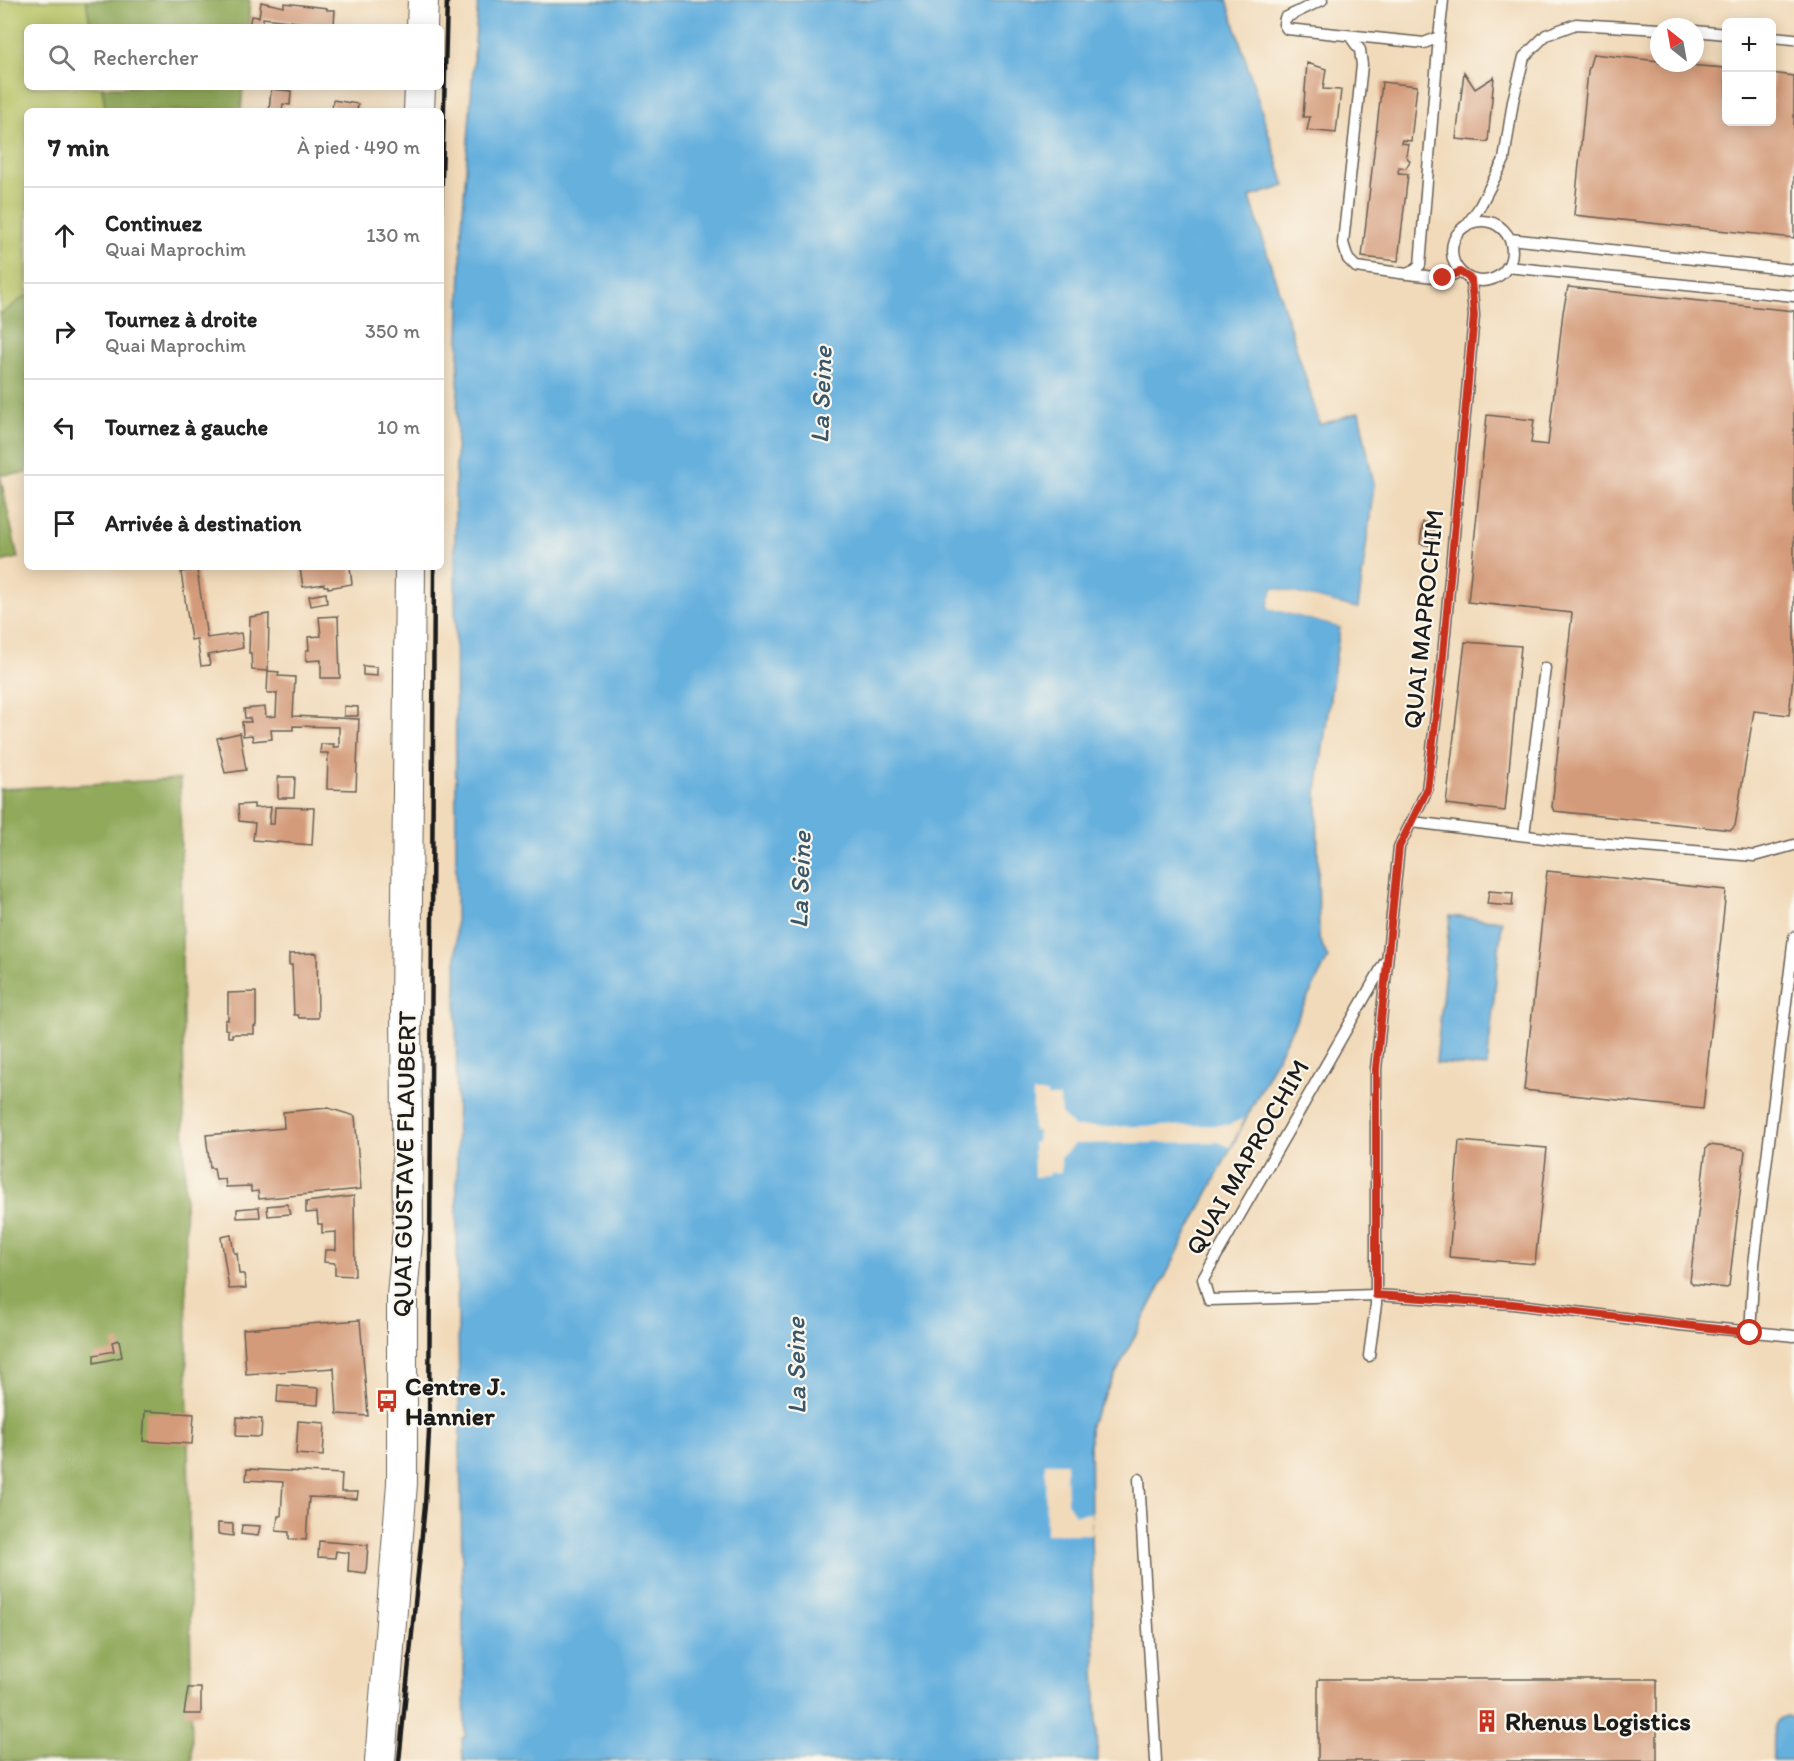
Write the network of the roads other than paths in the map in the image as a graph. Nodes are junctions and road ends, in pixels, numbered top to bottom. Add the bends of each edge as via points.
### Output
1 (423, 0) edge
2 (1322, 0) edge
3 (1443, 0) edge
4 (422, 24) edge
5 (1650, 28) edge
6 (1704, 32) edge
7 (1722, 34) edge
8 (1350, 36) junction
9 (1439, 37) junction
10 (1776, 37) edge
11 (1794, 39) edge
12 (420, 90) edge
13 (419, 108) edge
14 (1466, 226) junction
15 (1510, 239) junction
16 (1507, 267) junction
17 (1794, 270) edge
18 (1460, 272) junction
19 (1407, 274) junction
20 (1471, 279) junction
21 (1794, 296) edge
22 (410, 570) edge
23 (1545, 668) dead end
24 (1412, 822) junction
25 (1524, 835) junction
26 (1794, 845) edge
27 (1794, 937) edge
28 (1388, 956) junction
29 (1376, 1295) junction
30 (1750, 1333) junction
31 (1794, 1336) edge
32 (1369, 1356) dead end
33 (1139, 1479) dead end
34 (380, 1761) edge
35 (1156, 1761) edge

1 - 4 main road
2 - 8 lane via 1285,18 1287,29
3 - 9 lane
5 - 14 lane via 1576,24 1546,35 1524,57 1504,160
6 - 7 lane
8 - 9 lane via 1424,43
8 - 19 lane via 1360,50 1362,65 1343,243 1348,259 1356,267
9 - 19 lane via 1420,265
10 - 11 lane
12 - 13 main road
14 - 15 lane via 1488,221
14 - 18 lane via 1455,237 1452,247 1452,257
15 - 16 lane via 1511,259
15 - 17 lane
16 - 20 lane via 1491,280
16 - 21 lane
18 - 19 lane via 1443,278
18 - 20 lane
20 - 24 lane, QUAI MAPROCHIM via 1474,316 1442,666 1427,790
22 - 34 main road, QUAI GUSTAVE FLAUBERT via 408,1228 402,1307 402,1483
23 - 25 lane
24 - 25 lane
24 - 28 lane, QUAI MAPROCHIM via 1399,847
25 - 26 lane via 1754,856
27 - 30 lane via 1754,1264
28 - 29 lane, QUAI MAPROCHIM via 1376,1069
28 - 29 lane, QUAI MAPROCHIM via 1203,1279 1209,1300
29 - 30 lane, QUAI MAPROCHIM via 1513,1304
29 - 32 lane, QUAI MAPROCHIM
30 - 31 lane, QUAI MAPROCHIM
33 - 35 lane

